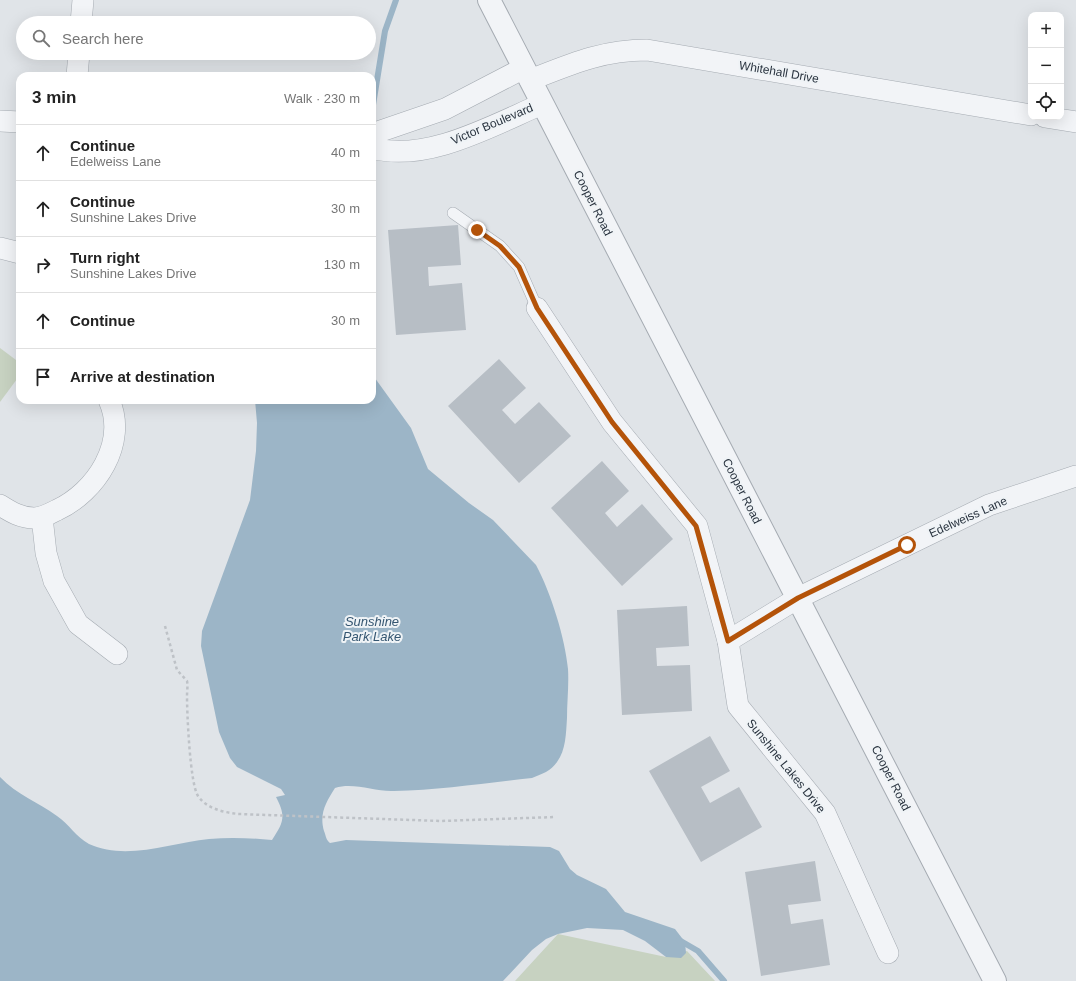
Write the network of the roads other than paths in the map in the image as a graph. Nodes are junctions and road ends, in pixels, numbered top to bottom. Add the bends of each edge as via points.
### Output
1 (83, 0) edge
2 (489, 0) edge
3 (82, 16) edge
4 (78, 60) edge
5 (77, 72) edge
6 (527, 74) junction
7 (542, 104) junction
8 (1028, 114) edge
9 (1064, 120) edge
10 (0, 121) edge
11 (16, 122) edge
12 (1076, 122) edge
13 (376, 132) edge
14 (376, 149) edge
15 (453, 213) dead end
16 (0, 248) edge
17 (16, 252) edge
18 (537, 308) joint
19 (111, 404) edge
20 (1076, 476) edge
21 (0, 505) edge
22 (42, 517) junction
23 (798, 598) junction
24 (728, 641) junction
25 (117, 654) dead end
26 (888, 954) dead end
27 (995, 981) edge

1 - 3 street
2 - 6 street, Cooper Road
4 - 5 street
6 - 7 street, Cooper Road
6 - 8 street, Whitehall Drive via 602,54 647,50
6 - 13 street via 427,116
7 - 14 street, Victor Boulevard via 450,142 400,151 386,152
7 - 23 street, Cooper Road
9 - 12 street
10 - 11 street
15 - 18 lane via 500,246 519,267
16 - 17 street
18 - 24 street, Sunshine Lakes Drive via 612,422 696,526
19 - 22 street via 114,433 112,449 106,462 90,486 78,497
20 - 23 street, Edelweiss Lane via 989,505
21 - 22 street via 24,517
22 - 25 street via 46,553 54,581 78,624
23 - 24 street
23 - 27 street, Cooper Road
24 - 26 street, Sunshine Lakes Drive via 738,706 826,813

